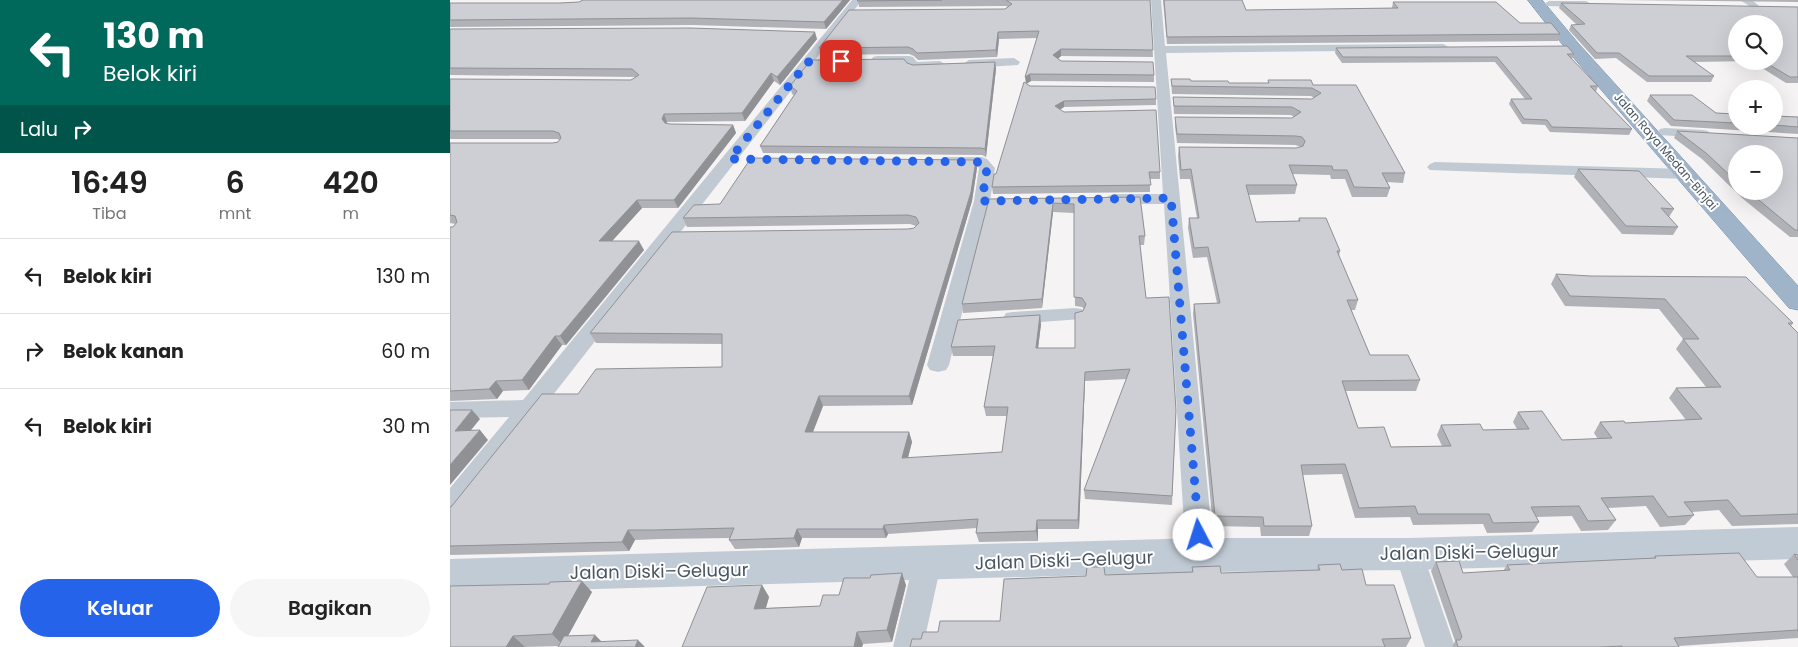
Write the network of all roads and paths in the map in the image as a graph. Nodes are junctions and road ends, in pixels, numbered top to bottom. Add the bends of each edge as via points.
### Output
1 (1156, 0) edge
2 (1543, 1) edge
3 (1598, 4) edge
4 (1754, 4) edge
5 (1734, 6) edge
6 (854, 8) edge
7 (810, 33) edge
8 (830, 34) junction
9 (1454, 47) edge
10 (1157, 59) junction
11 (826, 61) edge
12 (863, 61) edge
13 (808, 62) junction
14 (1014, 62) dead end
15 (737, 127) dead end
16 (755, 127) junction
17 (1665, 132) junction
18 (1712, 135) edge
19 (1167, 149) junction
20 (1187, 150) edge
21 (749, 159) edge
22 (933, 162) edge
23 (1435, 167) dead end
24 (730, 168) junction
25 (1686, 174) junction
26 (1171, 198) junction
27 (1102, 199) edge
28 (1002, 200) edge
29 (982, 201) junction
30 (669, 234) junction
31 (688, 234) edge
32 (1798, 280) edge
33 (1798, 302) edge
34 (1075, 314) edge
35 (997, 319) edge
36 (938, 366) dead end
37 (529, 408) junction
38 (450, 410) edge
39 (450, 507) edge
40 (1798, 543) edge
41 (1409, 554) junction
42 (1200, 555) junction
43 (927, 564) junction
44 (450, 576) edge
45 (908, 647) edge
46 (1440, 647) edge

1 - 10 street
2 - 3 street
2 - 17 highway, Jalan Raya Medan-Binjai
2 - 25 highway, Jalan Raya Medan-Binjai via 1562,46
4 - 5 street
6 - 8 street
7 - 8 street
8 - 13 street
9 - 10 street
10 - 19 street
11 - 13 street
12 - 14 street via 909,60 914,66
13 - 16 street
15 - 16 street
16 - 24 street
17 - 18 street
17 - 32 highway, Jalan Raya Medan-Binjai
19 - 20 street
19 - 26 street
21 - 24 street
22 - 29 street via 986,164
23 - 25 street
24 - 30 street
25 - 33 highway, Jalan Raya Medan-Binjai
26 - 27 street
26 - 42 street
28 - 29 street
29 - 36 street via 958,321
30 - 31 street
30 - 37 street
34 - 35 street
37 - 38 street
37 - 39 street
40 - 41 main road, Jalan Diski–Gelugur
41 - 42 main road, Jalan Diski–Gelugur
41 - 46 street
42 - 43 main road, Jalan Diski–Gelugur
43 - 44 main road, Jalan Diski–Gelugur
43 - 45 street

